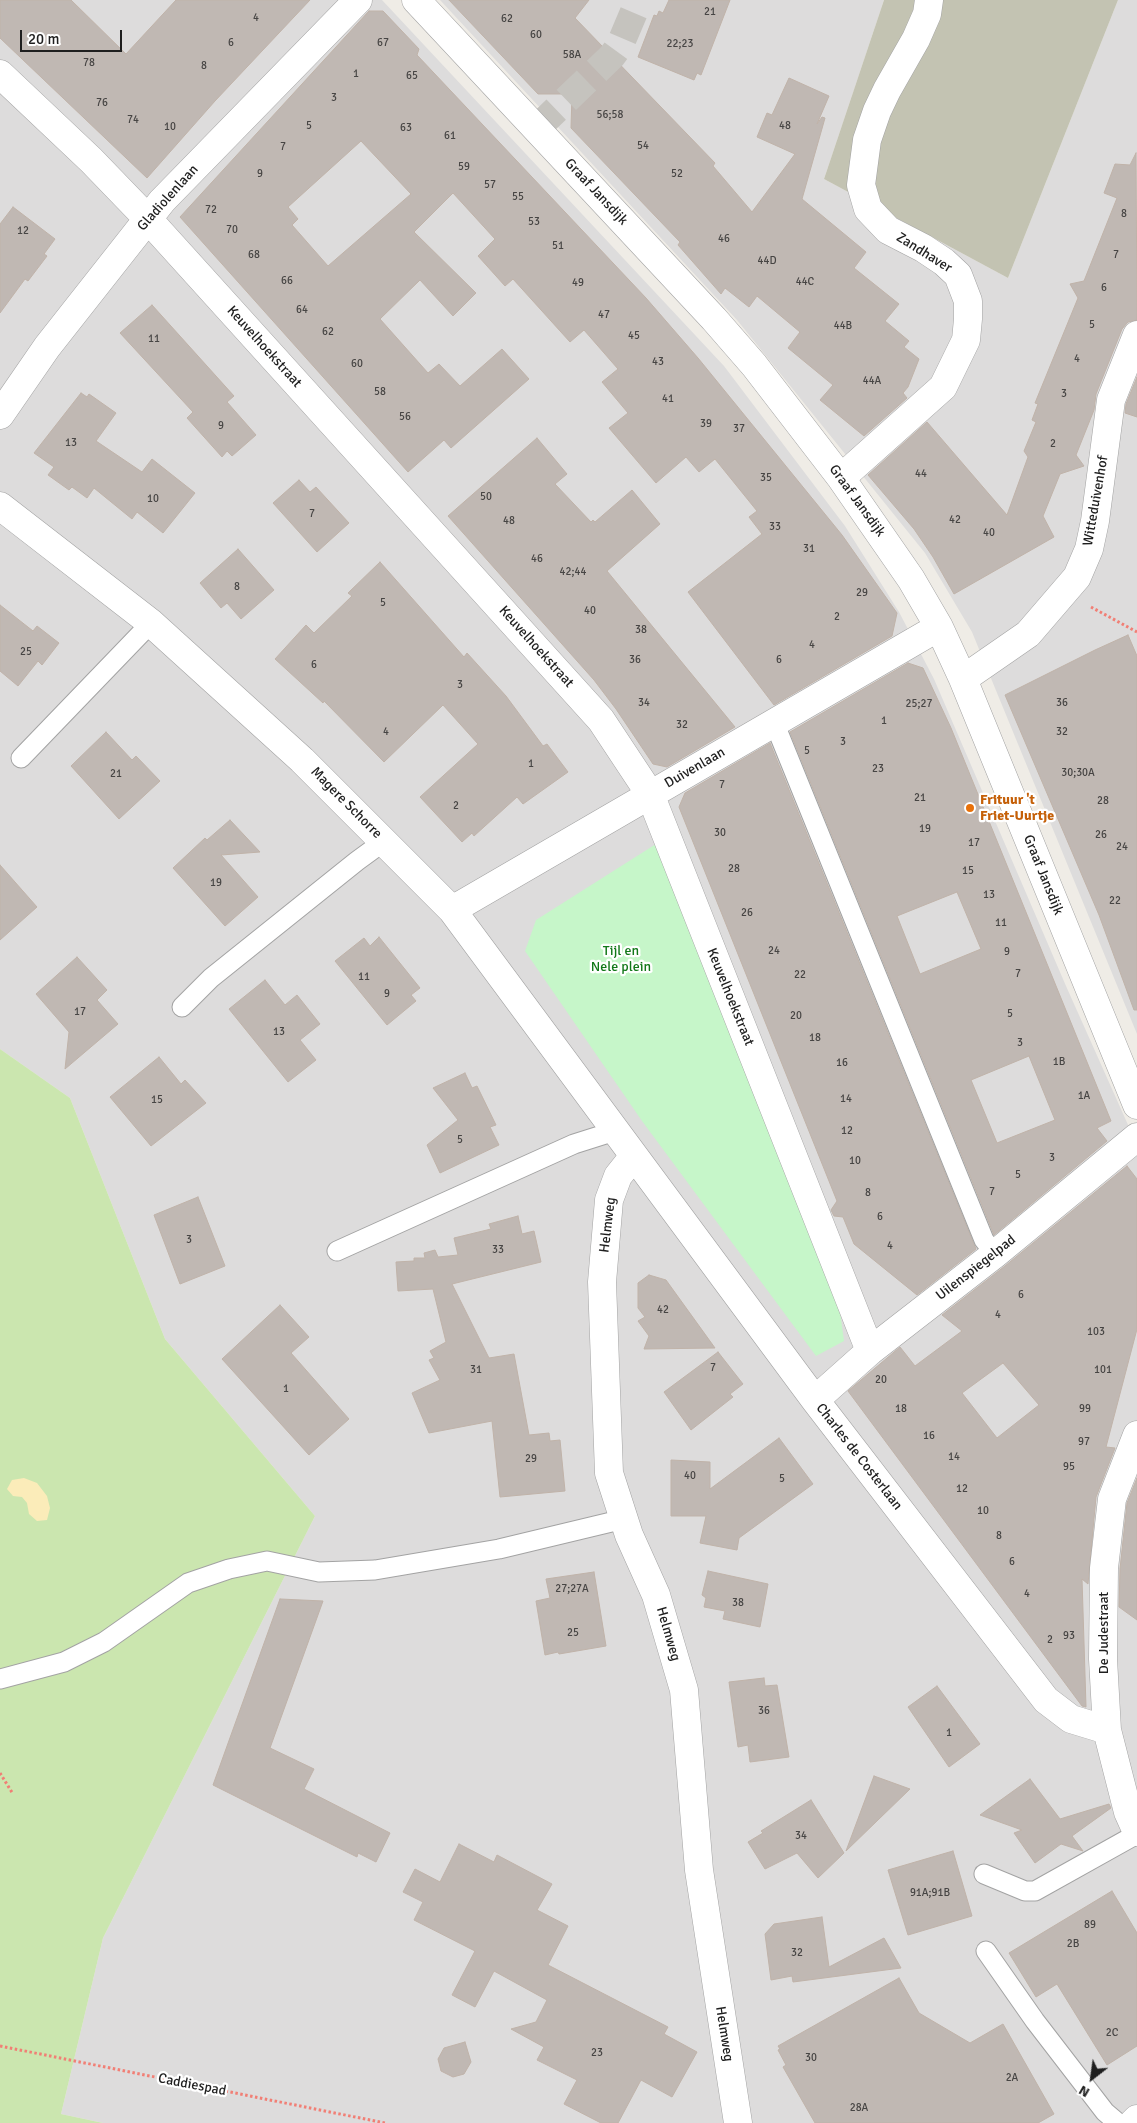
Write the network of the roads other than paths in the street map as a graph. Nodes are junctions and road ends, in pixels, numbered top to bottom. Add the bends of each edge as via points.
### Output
1 (358, 0) edge
2 (416, 0) edge
3 (929, 0) edge
4 (0, 74) edge
5 (147, 218) junction
6 (1137, 335) edge
7 (0, 415) edge
8 (841, 478) junction
9 (0, 506) edge
10 (151, 623) junction
11 (939, 627) junction
12 (963, 679) junction
13 (774, 722) junction
14 (21, 758) dead end
15 (650, 794) junction
16 (384, 842) junction
17 (452, 910) junction
18 (182, 1007) dead end
19 (1137, 1105) edge
20 (615, 1131) junction
21 (1137, 1137) edge
22 (634, 1156) junction
23 (337, 1252) dead end
24 (994, 1254) junction
25 (870, 1350) junction
26 (815, 1400) junction
27 (1137, 1435) edge
28 (624, 1519) junction
29 (0, 1678) edge
30 (1107, 1730) junction
31 (1137, 1833) edge
32 (984, 1874) dead end
33 (986, 1951) dead end
34 (1137, 2119) edge
35 (738, 2123) edge
36 (1118, 2123) edge
37 (1133, 2123) edge

1 - 5 street, Gladiolenlaan
2 - 8 street, Graaf Jansdijk via 714,319 754,365
3 - 8 street, Zandhaver via 927,14 916,39 877,111 867,140 861,185 868,209 888,230 923,248 958,275 968,301 966,340 943,387
4 - 5 street, Keuvelhoekstraat
5 - 7 street, Gladiolenlaan via 46,347
5 - 15 street, Keuvelhoekstraat via 601,720
6 - 12 street, Witteduivenhof via 1111,400 1095,521 1089,549 1077,577 1028,634
8 - 11 street, Graaf Jansdijk via 911,579
9 - 10 street, Magere Schorre
10 - 14 lane
10 - 16 street, Magere Schorre via 302,760
11 - 12 street, Graaf Jansdijk
11 - 13 street, Duivenlaan
12 - 19 street, Graaf Jansdijk
13 - 15 street, Duivenlaan
13 - 24 lane via 984,1240
15 - 17 street, Duivenlaan
15 - 25 street, Keuvelhoekstraat
16 - 17 street, Magere Schorre
16 - 18 lane via 357,860 211,978
17 - 20 street, Magere Schorre
20 - 22 street, Magere Schorre
20 - 23 lane via 574,1144
21 - 24 street, Uilenspiegelpad
22 - 26 street, Charles de Costerlaan
22 - 28 street, Helmweg via 618,1176 609,1200 602,1282 609,1473
24 - 25 street, Uilenspiegelpad
25 - 26 street, Uilenspiegelpad
26 - 30 street, Charles de Costerlaan via 1046,1700 1071,1719
27 - 30 street, De Judestraat via 1112,1499 1104,1568 1103,1659
28 - 29 lane via 499,1549 375,1570 319,1572 267,1561 229,1569 188,1583 104,1642 64,1662
28 - 35 street, Helmweg via 656,1595 684,1690 699,1870
30 - 31 street, De Judestraat via 1128,1812
31 - 32 lane via 1035,1890 1025,1891
33 - 36 lane via 1099,2104
34 - 37 street

